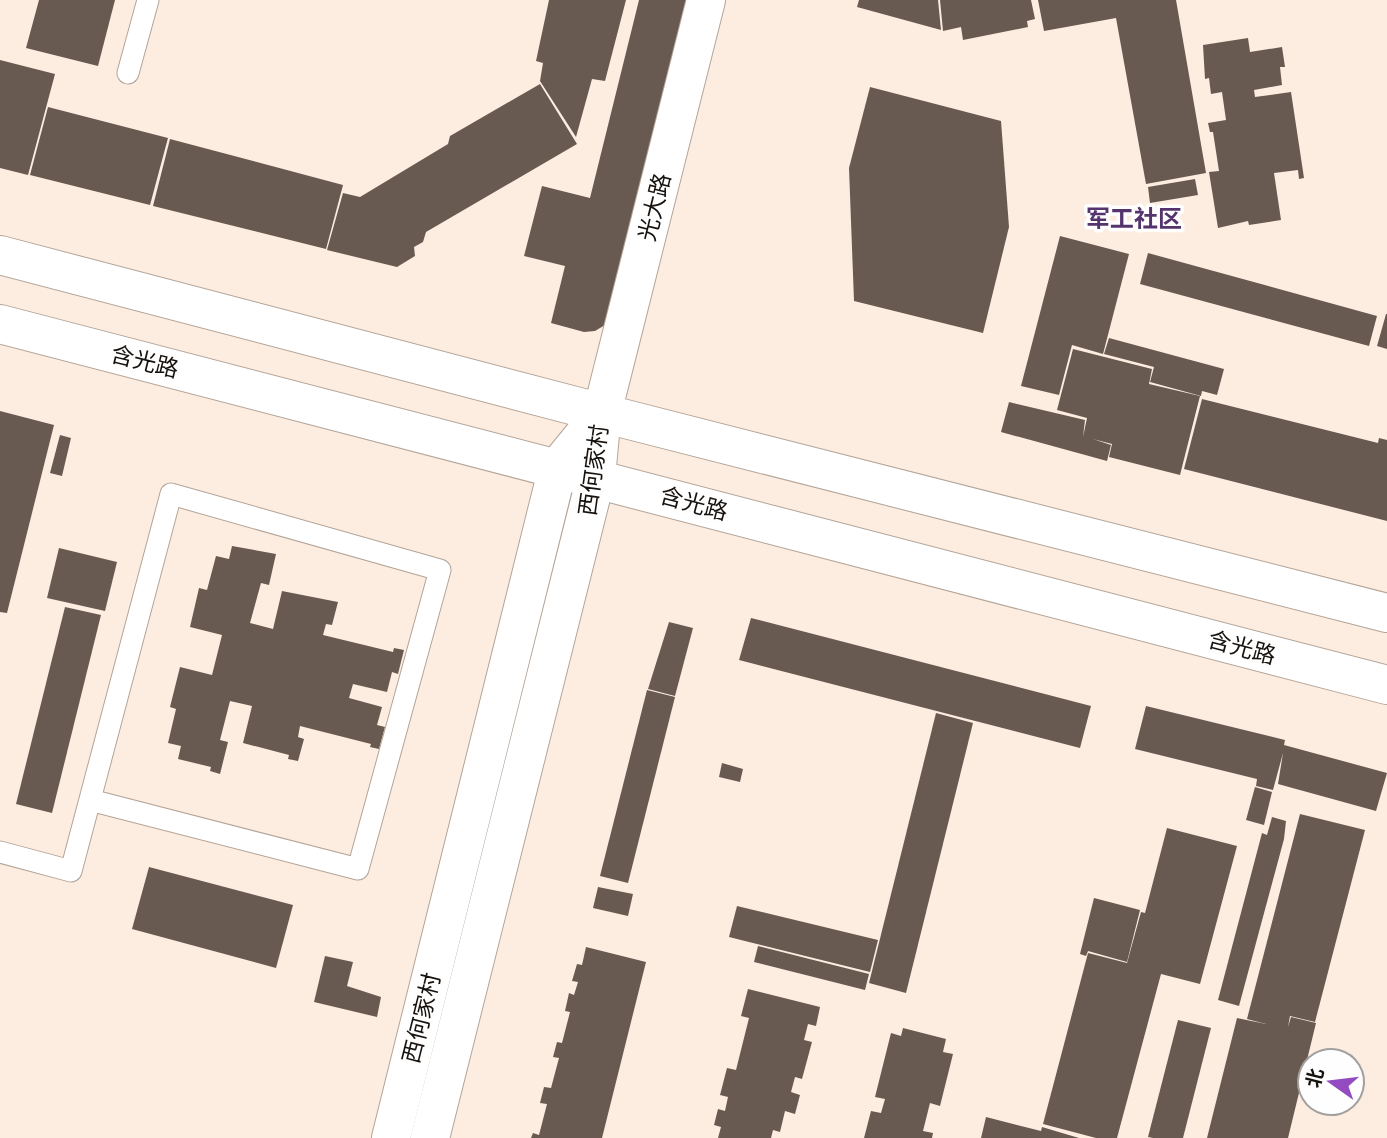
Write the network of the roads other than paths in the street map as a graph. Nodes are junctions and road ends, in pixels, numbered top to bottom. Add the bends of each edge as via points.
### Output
1 (148, 0) edge
2 (706, 0) edge
3 (128, 73) dead end
4 (0, 255) edge
5 (0, 324) edge
6 (602, 413) junction
7 (558, 467) junction
8 (596, 477) junction
9 (1387, 613) edge
10 (1387, 685) edge
11 (90, 800) junction
12 (0, 852) edge
13 (391, 1138) edge
14 (430, 1138) edge

1 - 3 lane
2 - 6 main road, 光大路
4 - 6 main road
5 - 7 main road, 含光路
6 - 7 main road, 西何家村
6 - 8 main road, 西何家村
6 - 9 main road
7 - 8 main road, 含光路
7 - 13 main road, 西何家村
8 - 10 main road, 含光路
8 - 14 main road, 西何家村
11 - 11 lane via 171,494 440,570 358,869
11 - 12 lane via 71,871

